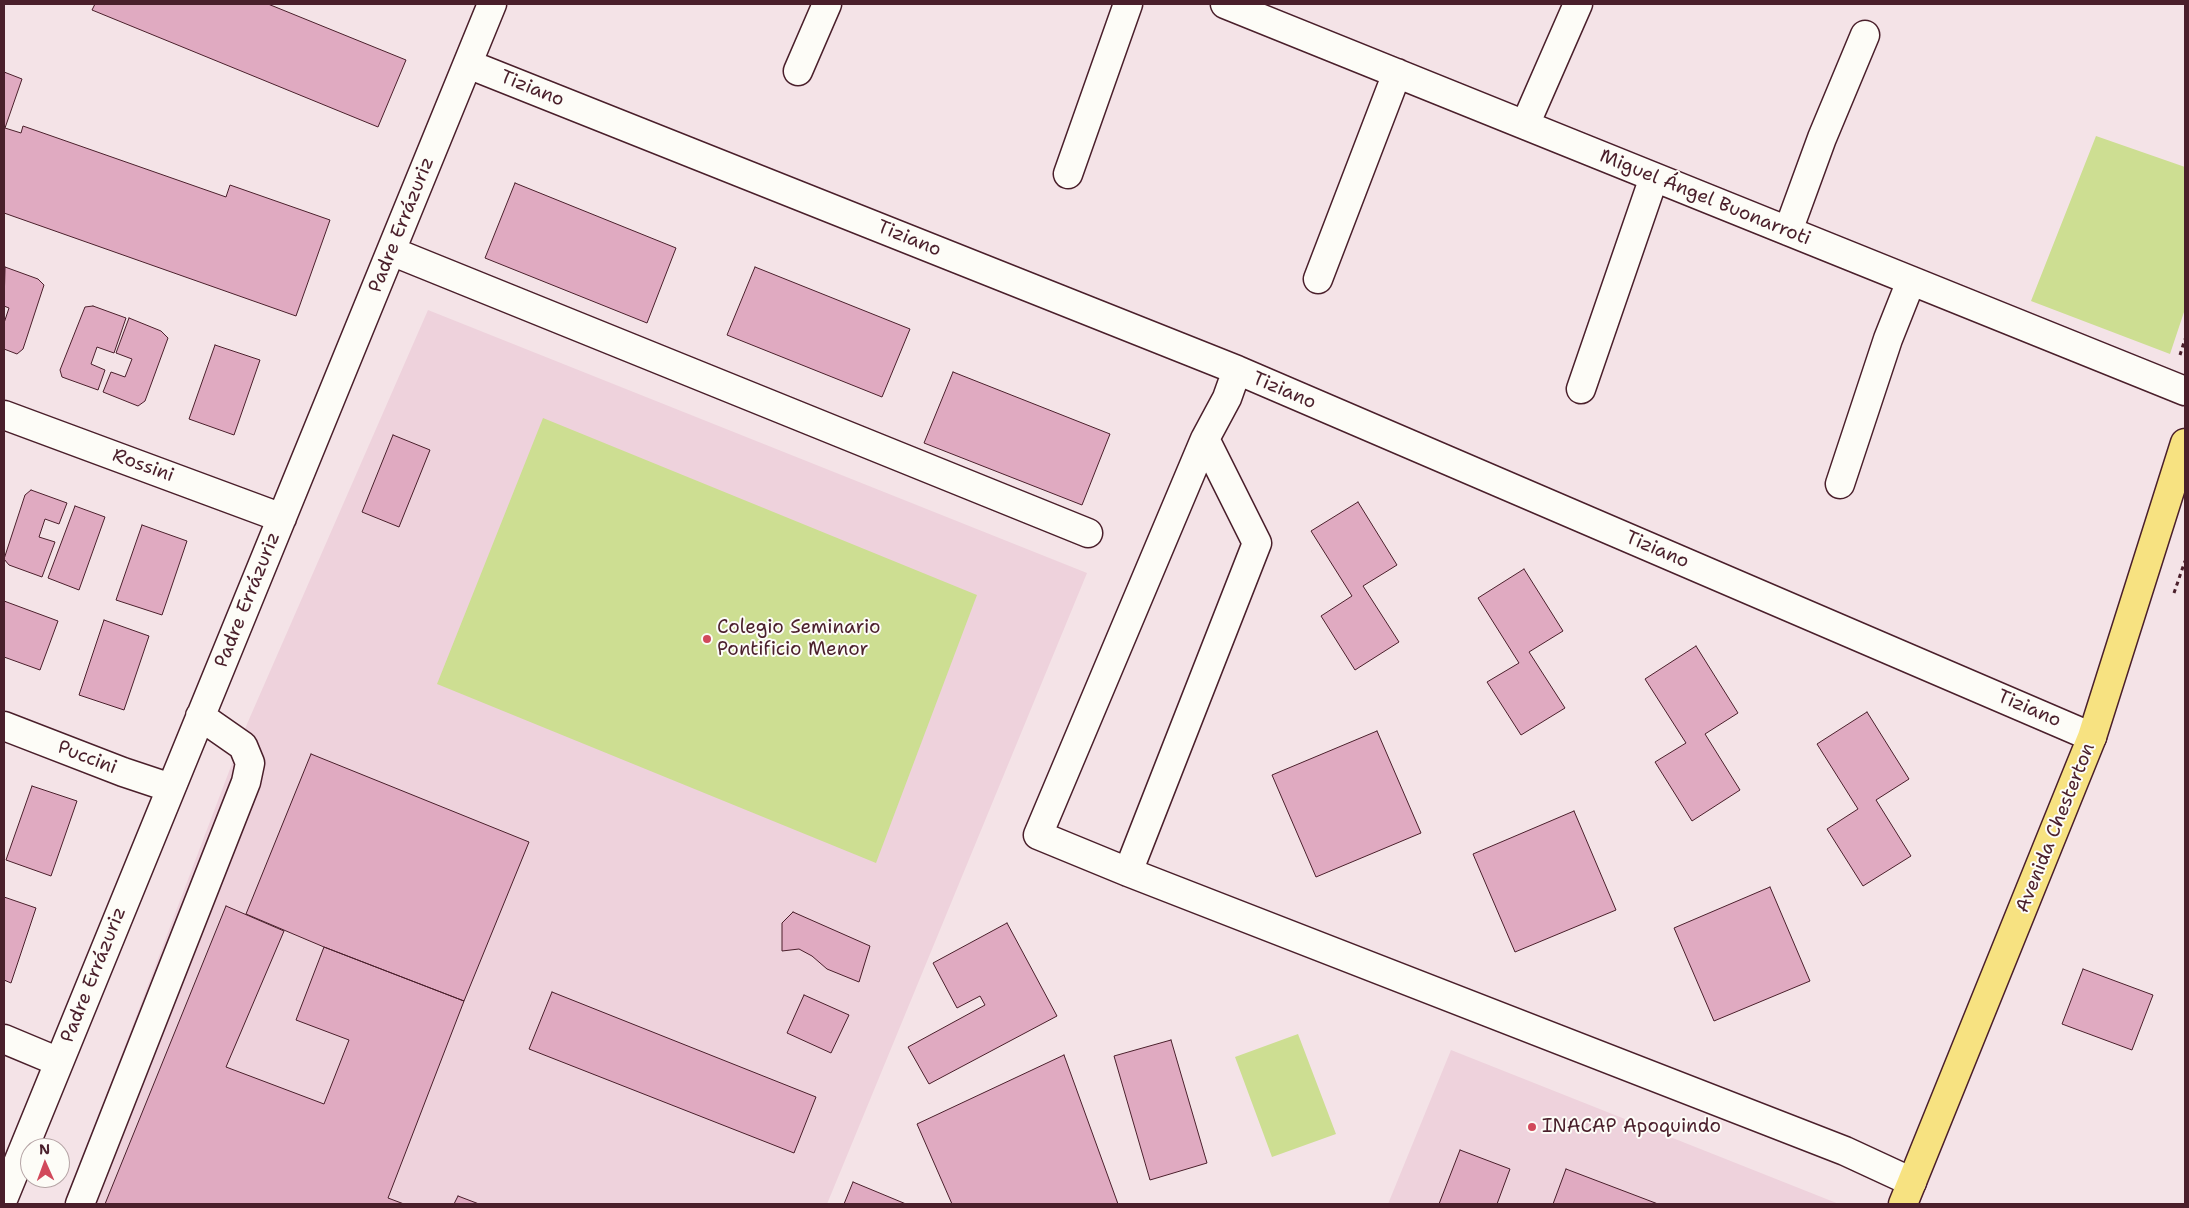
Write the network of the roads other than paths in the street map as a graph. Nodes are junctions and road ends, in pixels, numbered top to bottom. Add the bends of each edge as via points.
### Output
1 (492, 4) edge
2 (827, 4) edge
3 (1128, 4) edge
4 (1225, 4) edge
5 (1578, 4) edge
6 (1269, 12) edge
7 (1865, 35) dead end
8 (468, 64) junction
9 (798, 71) dead end
10 (1397, 73) junction
11 (1525, 125) junction
12 (1068, 174) dead end
13 (1654, 177) junction
14 (1788, 231) junction
15 (391, 252) junction
16 (1318, 279) dead end
17 (1911, 281) junction
18 (1237, 370) junction
19 (2178, 388) edge
20 (1581, 389) dead end
21 (4, 414) edge
22 (1205, 439) junction
23 (2185, 442) edge
24 (1840, 484) dead end
25 (282, 518) junction
26 (1088, 533) dead end
27 (200, 716) junction
28 (4, 726) edge
29 (2092, 736) junction
30 (171, 788) junction
31 (1128, 872) junction
32 (4, 1039) edge
33 (59, 1062) junction
34 (1907, 1193) edge
35 (4, 1197) edge
36 (80, 1204) edge

1 - 8 street, Padre Errázuriz
2 - 9 street
3 - 12 street
4 - 6 street, Miguel Ángel Buonarroti
5 - 11 street
6 - 10 street, Miguel Ángel Buonarroti
7 - 14 street
8 - 15 street, Padre Errázuriz
8 - 18 street, Tiziano
10 - 11 street, Miguel Ángel Buonarroti
10 - 16 street
11 - 13 street, Miguel Ángel Buonarroti
13 - 14 street, Miguel Ángel Buonarroti
13 - 20 street
14 - 17 street, Miguel Ángel Buonarroti
15 - 25 street, Padre Errázuriz
15 - 26 street
17 - 19 street, Miguel Ángel Buonarroti
17 - 24 street via 1888,339
18 - 22 street
18 - 29 street, Tiziano
21 - 25 street, Rossini
22 - 31 street via 1257,542
22 - 31 street via 1038,835
23 - 29 main road, Avenida Chesterton
25 - 27 street, Padre Errázuriz
27 - 30 street, Padre Errázuriz
27 - 36 street via 243,746 250,763 246,782
28 - 30 street, Puccini
29 - 34 main road, Avenida Chesterton
30 - 33 street, Padre Errázuriz
31 - 34 street via 1845,1151
32 - 33 street
33 - 35 street, Padre Errázuriz

